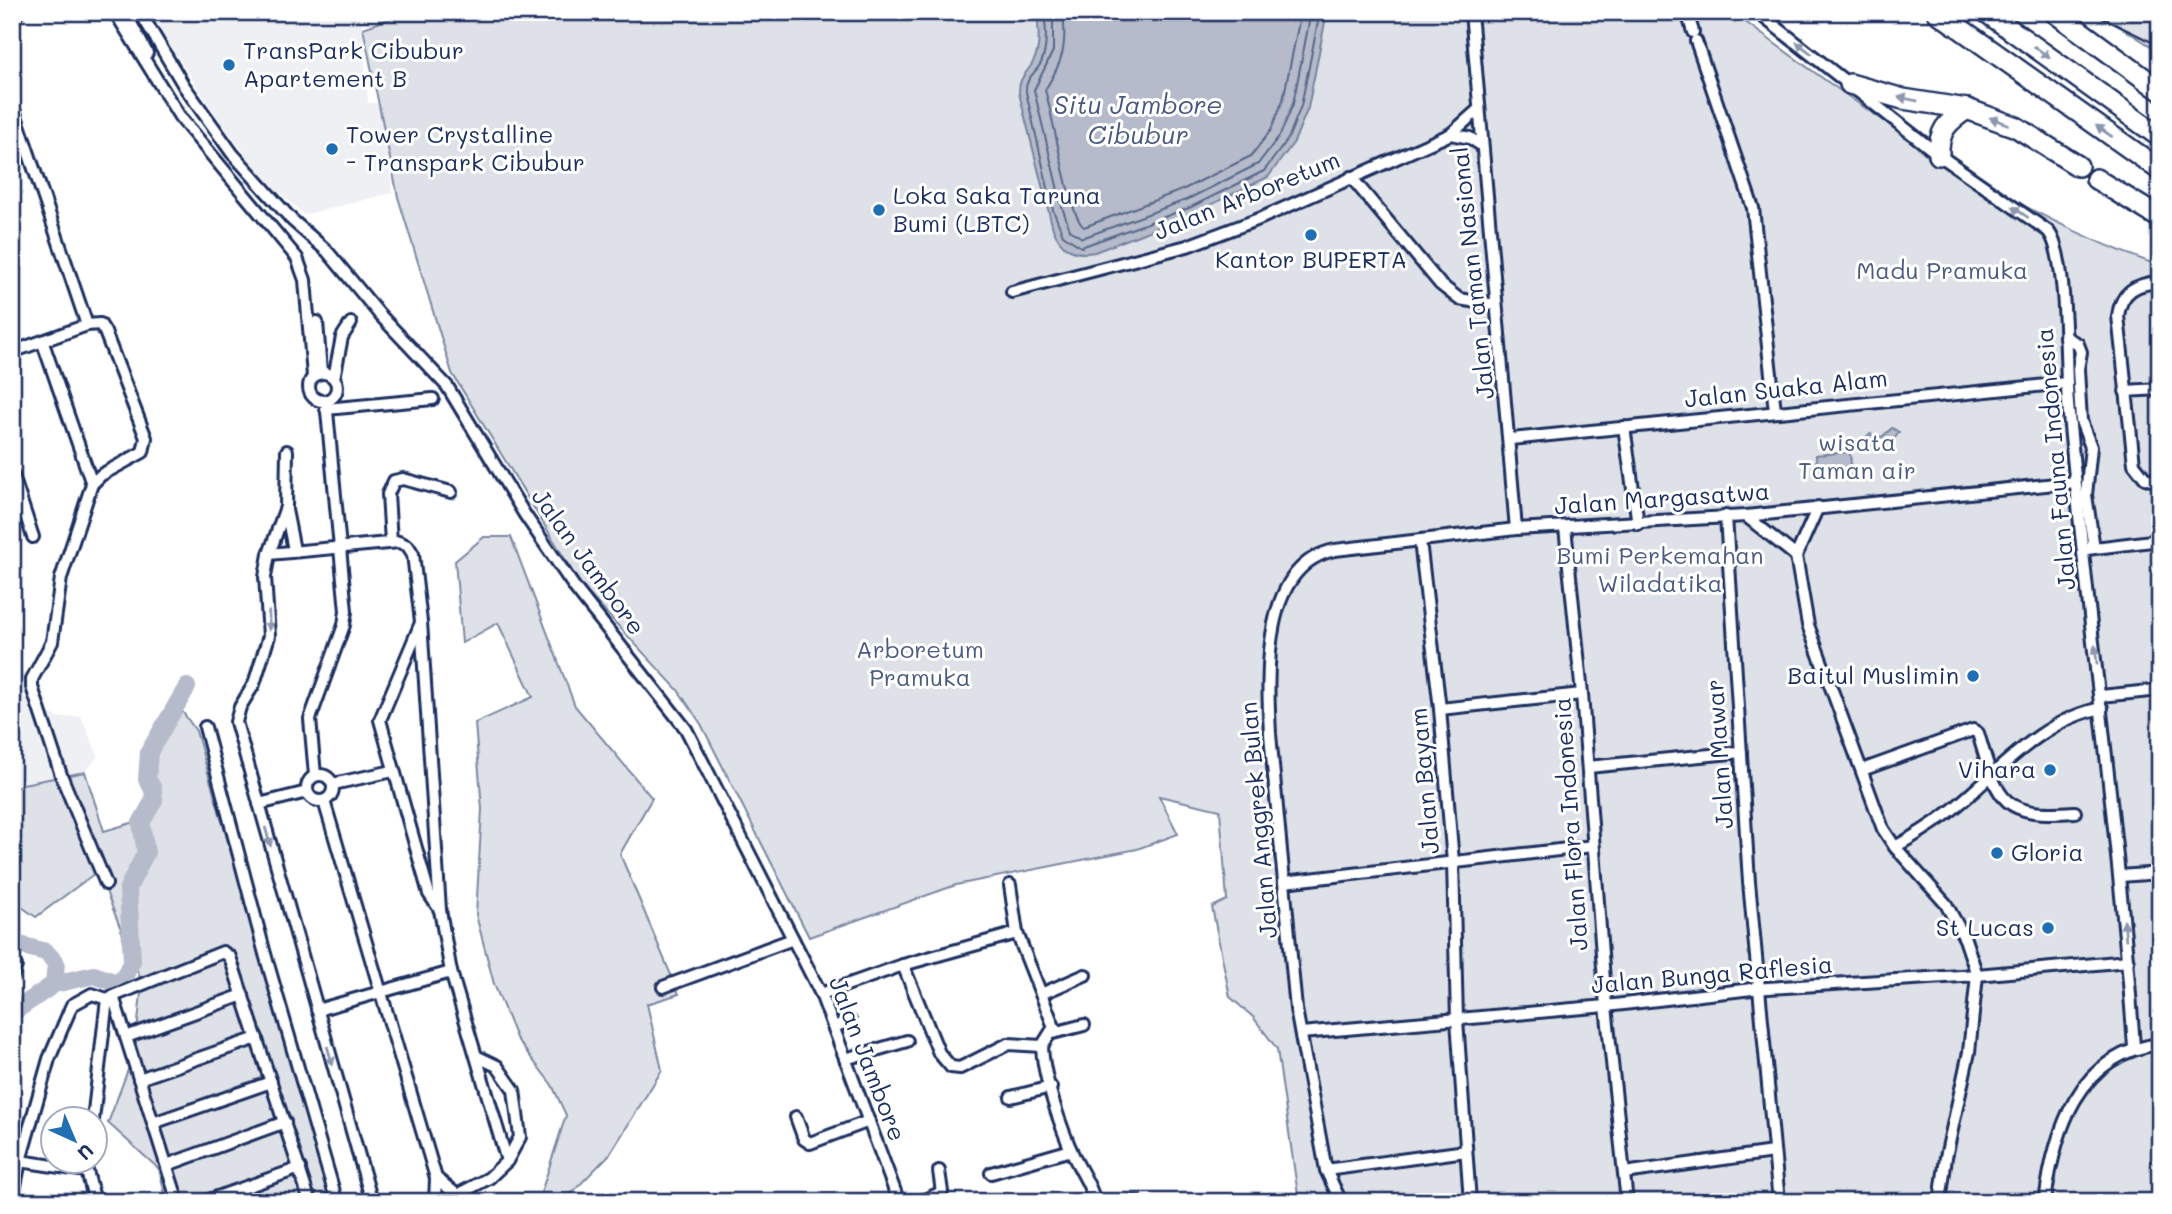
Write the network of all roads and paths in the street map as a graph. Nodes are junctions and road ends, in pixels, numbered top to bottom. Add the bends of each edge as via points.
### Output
1 (140, 12) edge
2 (1471, 12) edge
3 (1687, 12) edge
4 (1757, 12) edge
5 (1937, 12) edge
6 (1986, 12) edge
7 (2039, 12) edge
8 (2054, 12) edge
9 (119, 13) edge
10 (2130, 68) junction
11 (1850, 83) junction
12 (2160, 85) edge
13 (2160, 90) edge
14 (12, 104) edge
15 (1967, 108) junction
16 (1479, 109) junction
17 (1451, 134) junction
18 (2160, 137) edge
19 (1481, 145) junction
20 (1939, 155) junction
21 (2078, 166) dead end
22 (2160, 170) edge
23 (1351, 177) junction
24 (2096, 179) dead end
25 (2160, 218) edge
26 (2160, 282) edge
27 (1012, 292) dead end
28 (1496, 304) junction
29 (351, 323) dead end
30 (87, 325) junction
31 (2065, 337) junction
32 (43, 342) junction
33 (12, 352) edge
34 (317, 374) junction
35 (334, 378) junction
36 (2066, 383) junction
37 (2160, 389) edge
38 (2126, 395) junction
39 (2160, 397) edge
40 (433, 399) dead end
41 (326, 405) junction
42 (1775, 411) junction
43 (1624, 427) junction
44 (1511, 439) junction
45 (287, 451) dead end
46 (12, 473) edge
47 (2075, 482) junction
48 (2160, 483) edge
49 (92, 484) junction
50 (451, 492) dead end
51 (286, 507) junction
52 (1818, 508) junction
53 (1726, 516) junction
54 (1746, 516) junction
55 (1638, 524) junction
56 (1565, 527) junction
57 (1516, 529) junction
58 (33, 537) dead end
59 (2160, 540) edge
60 (1420, 541) junction
61 (391, 542) junction
62 (342, 546) junction
63 (2089, 548) junction
64 (294, 550) junction
65 (269, 554) junction
66 (1796, 556) junction
67 (421, 622) junction
68 (2160, 690) edge
69 (1582, 694) junction
70 (2102, 702) junction
71 (1440, 709) junction
72 (205, 727) dead end
73 (1741, 752) junction
74 (1588, 767) junction
75 (1862, 769) junction
76 (393, 771) junction
77 (315, 775) junction
78 (1990, 775) junction
79 (333, 784) junction
80 (307, 792) junction
81 (324, 801) junction
82 (259, 804) junction
83 (2075, 812) dead end
84 (1593, 846) junction
85 (1895, 847) junction
86 (1453, 862) junction
87 (2160, 873) edge
88 (2120, 876) junction
89 (1284, 882) junction
90 (106, 884) dead end
91 (1010, 885) dead end
92 (440, 910) junction
93 (1017, 933) junction
94 (793, 939) junction
95 (12, 960) edge
96 (2128, 961) junction
97 (903, 965) junction
98 (451, 972) junction
99 (1085, 975) dead end
100 (1977, 975) junction
101 (12, 976) edge
102 (663, 987) dead end
103 (1760, 989) junction
104 (381, 992) junction
105 (821, 994) junction
106 (1041, 994) junction
107 (243, 995) junction
108 (110, 998) junction
109 (1606, 1006) junction
110 (317, 1010) junction
111 (1457, 1020) junction
112 (850, 1021) dead end
113 (1084, 1025) dead end
114 (833, 1027) junction
115 (1053, 1033) junction
116 (1301, 1033) junction
117 (126, 1037) junction
118 (257, 1038) junction
119 (907, 1041) dead end
120 (2160, 1044) edge
121 (1042, 1046) junction
122 (2134, 1047) junction
123 (478, 1057) junction
124 (845, 1059) junction
125 (139, 1079) junction
126 (271, 1082) junction
127 (1051, 1087) junction
128 (1011, 1097) dead end
129 (95, 1106) edge
130 (796, 1117) dead end
131 (869, 1121) junction
132 (285, 1122) junction
133 (153, 1123) junction
134 (1071, 1150) junction
135 (1466, 1151) junction
136 (1773, 1152) junction
137 (20, 1161) junction
138 (507, 1161) junction
139 (38, 1162) edge
140 (167, 1165) junction
141 (300, 1168) junction
142 (1326, 1170) junction
143 (939, 1171) dead end
144 (991, 1173) dead end
145 (1624, 1173) junction
146 (90, 1176) edge
147 (436, 1178) junction
148 (457, 1195) junction
149 (14, 1200) edge
150 (95, 1202) edge
151 (178, 1202) edge
152 (203, 1202) edge
153 (310, 1202) edge
154 (337, 1202) edge
155 (372, 1202) edge
156 (435, 1202) edge
157 (444, 1202) edge
158 (900, 1202) edge
159 (920, 1202) edge
160 (1095, 1202) edge
161 (1128, 1202) edge
162 (1137, 1202) edge
163 (1340, 1202) edge
164 (1470, 1202) edge
165 (1627, 1202) edge
166 (1779, 1202) edge
167 (1940, 1202) edge
168 (2045, 1202) edge

1 - 94 street, Jalan Jambore via 184,86 232,153 292,220 327,251 454,396 575,588 694,742
2 - 16 street, Jalan Taman Nasional
3 - 42 street via 1753,208
11 -> 4 street, Jalan Fauna Indonesia
22 -> 5 highway
6 -> 18 highway
7 - 10 highway
8 - 10 highway
9 - 34 street via 180,117 297,258 305,280
10 - 12 highway
10 - 13 highway
15 -> 11 highway via 1903,99
11 - 20 street, Jalan Fauna Indonesia
14 - 30 street
15 - 20 highway via 1943,128
21 -> 15 highway via 2016,127
16 - 17 street, Jalan Arboretum
16 - 19 street, Jalan Taman Nasional
17 - 19 street
17 - 23 street, Jalan Arboretum
19 - 28 street, Jalan Taman Nasional
31 -> 20 street, Jalan Fauna Indonesia via 2062,285 2052,235
23 - 27 street, Jalan Arboretum via 1282,210 1187,246
23 - 28 street via 1440,284 1459,299
24 - 25 highway
26 - 38 street via 2132,289 2119,303
28 - 44 street, Jalan Taman Nasional
29 - 35 street via 342,337
30 - 32 street
30 - 49 street via 97,323 104,328 146,443 138,456
31 - 36 street, Jalan Fauna Indonesia
31 - 63 street via 2078,344 2081,352 2081,421 2091,447 2086,495
32 - 33 street
32 - 49 street
34 - 35 street
34 - 41 street via 308,384 310,393
35 - 41 street via 336,391
36 - 42 street, Jalan Suaka Alam
36 - 47 street, Jalan Fauna Indonesia
37 - 38 street
38 - 39 street
38 - 48 street via 2134,464 2145,478
40 - 41 street
41 - 62 street
42 - 43 street, Jalan Suaka Alam
43 - 44 street, Jalan Suaka Alam
43 - 55 street
44 - 57 street, Jalan Taman Nasional
45 - 51 street
46 - 58 street
47 - 52 street, Jalan Margasatwa
47 - 63 street, Jalan Fauna Indonesia
49 - 90 street via 61,578 52,642 32,687 61,775
50 - 61 street via 403,479 394,481 388,494
51 - 64 street
51 - 65 street
52 - 54 street, Jalan Margasatwa
52 - 66 street
53 - 54 street, Jalan Margasatwa
53 - 55 street, Jalan Margasatwa
53 - 73 street, Jalan Mawar
54 - 66 street
55 - 56 street, Jalan Margasatwa
56 - 57 street, Jalan Margasatwa
56 - 69 street, Jalan Flora Indonesia
57 - 60 street, Jalan Margasatwa
59 - 63 street
60 - 71 street, Jalan Bayam
60 - 89 street, Jalan Anggrek Bulan via 1324,552 1300,567 1282,595 1273,635 1269,706
61 - 62 street
61 - 67 street via 405,544 413,554
62 - 64 street
62 - 77 street via 344,625 310,719
70 -> 63 street, Jalan Fauna Indonesia
64 - 65 street
65 -> 82 street via 265,577 269,636 236,722
66 - 75 street via 1808,625
67 - 76 street via 380,720
67 - 92 street
68 - 70 street
69 - 71 street
69 - 74 street, Jalan Flora Indonesia
70 - 78 street via 2058,723
70 - 88 street, Jalan Fauna Indonesia
71 - 86 street, Jalan Bayam
72 - 154 street
73 - 74 street
73 - 103 street, Jalan Mawar
74 - 84 street, Jalan Flora Indonesia
75 - 78 street via 1973,730 1978,733
75 - 85 street via 1883,829
76 - 79 street
76 - 92 street via 429,894
77 - 79 street via 326,775
77 - 80 street via 309,779
78 - 83 street via 2004,797 2021,811
78 - 85 street via 1956,806
79 - 81 street
80 - 81 street
80 - 82 street
81 - 104 street
82 -> 110 street
84 - 86 street
84 - 109 street, Jalan Flora Indonesia
85 - 100 street via 1946,904
86 - 89 street
86 - 111 street, Jalan Bayam
87 - 88 street
96 -> 88 street, Jalan Fauna Indonesia
89 - 116 street, Jalan Anggrek Bulan
91 - 93 street
92 - 98 street
93 - 97 street
93 - 106 street
94 - 102 street
94 - 105 street, Jalan Jambore
95 - 101 street via 16,966
96 - 100 street, Jalan Bunga Raflesia
96 - 122 street, Jalan Fauna Indonesia
97 - 105 street
97 - 121 street via 939,1053 951,1068 1008,1044
98 - 104 street
98 - 123 street
99 - 106 street
100 - 103 street, Jalan Bunga Raflesia
100 - 167 street via 1969,1052
103 - 109 street, Jalan Bunga Raflesia
103 - 136 street, Jalan Mawar
104 - 110 street
104 - 147 street
105 - 114 street, Jalan Jambore
106 - 115 street via 1055,1027
107 - 108 street via 230,957 223,952
107 - 117 street
107 - 118 street
108 - 117 street
108 - 129 street
108 - 137 street via 92,994 72,1005 48,1059
109 - 111 street, Jalan Bunga Raflesia
109 - 145 street, Jalan Flora Indonesia
110 -> 155 street
111 - 116 street, Jalan Bunga Raflesia
111 - 135 street, Jalan Bayam
112 - 114 street
113 - 115 street
114 - 124 street, Jalan Jambore
115 - 121 street
116 - 142 street, Jalan Anggrek Bulan
117 - 125 street
118 - 125 street
118 - 126 street
119 - 124 street
120 - 122 street
121 - 127 street
122 - 168 street via 2103,1066 2079,1092 2061,1127
123 - 138 street
123 - 138 street via 497,1066 514,1090 520,1137
124 - 131 street, Jalan Jambore
125 - 133 street
126 - 132 street
126 - 133 street
127 - 128 street
127 - 134 street
130 - 131 street via 810,1143
131 - 158 street, Jalan Jambore
132 - 140 street
132 - 141 street
133 - 140 street
134 - 144 street
134 - 160 street
135 - 142 street
135 - 164 street, Jalan Bayam
136 - 145 street
136 - 166 street, Jalan Mawar
137 - 139 street
137 - 149 street
138 - 148 street via 489,1178
140 - 151 street
141 - 152 street
141 - 153 street
142 - 163 street, Jalan Anggrek Bulan
143 - 159 street via 943,1192
145 - 165 street, Jalan Flora Indonesia
146 - 150 street
147 - 148 street
147 - 156 street
148 - 157 street
161 - 162 street

